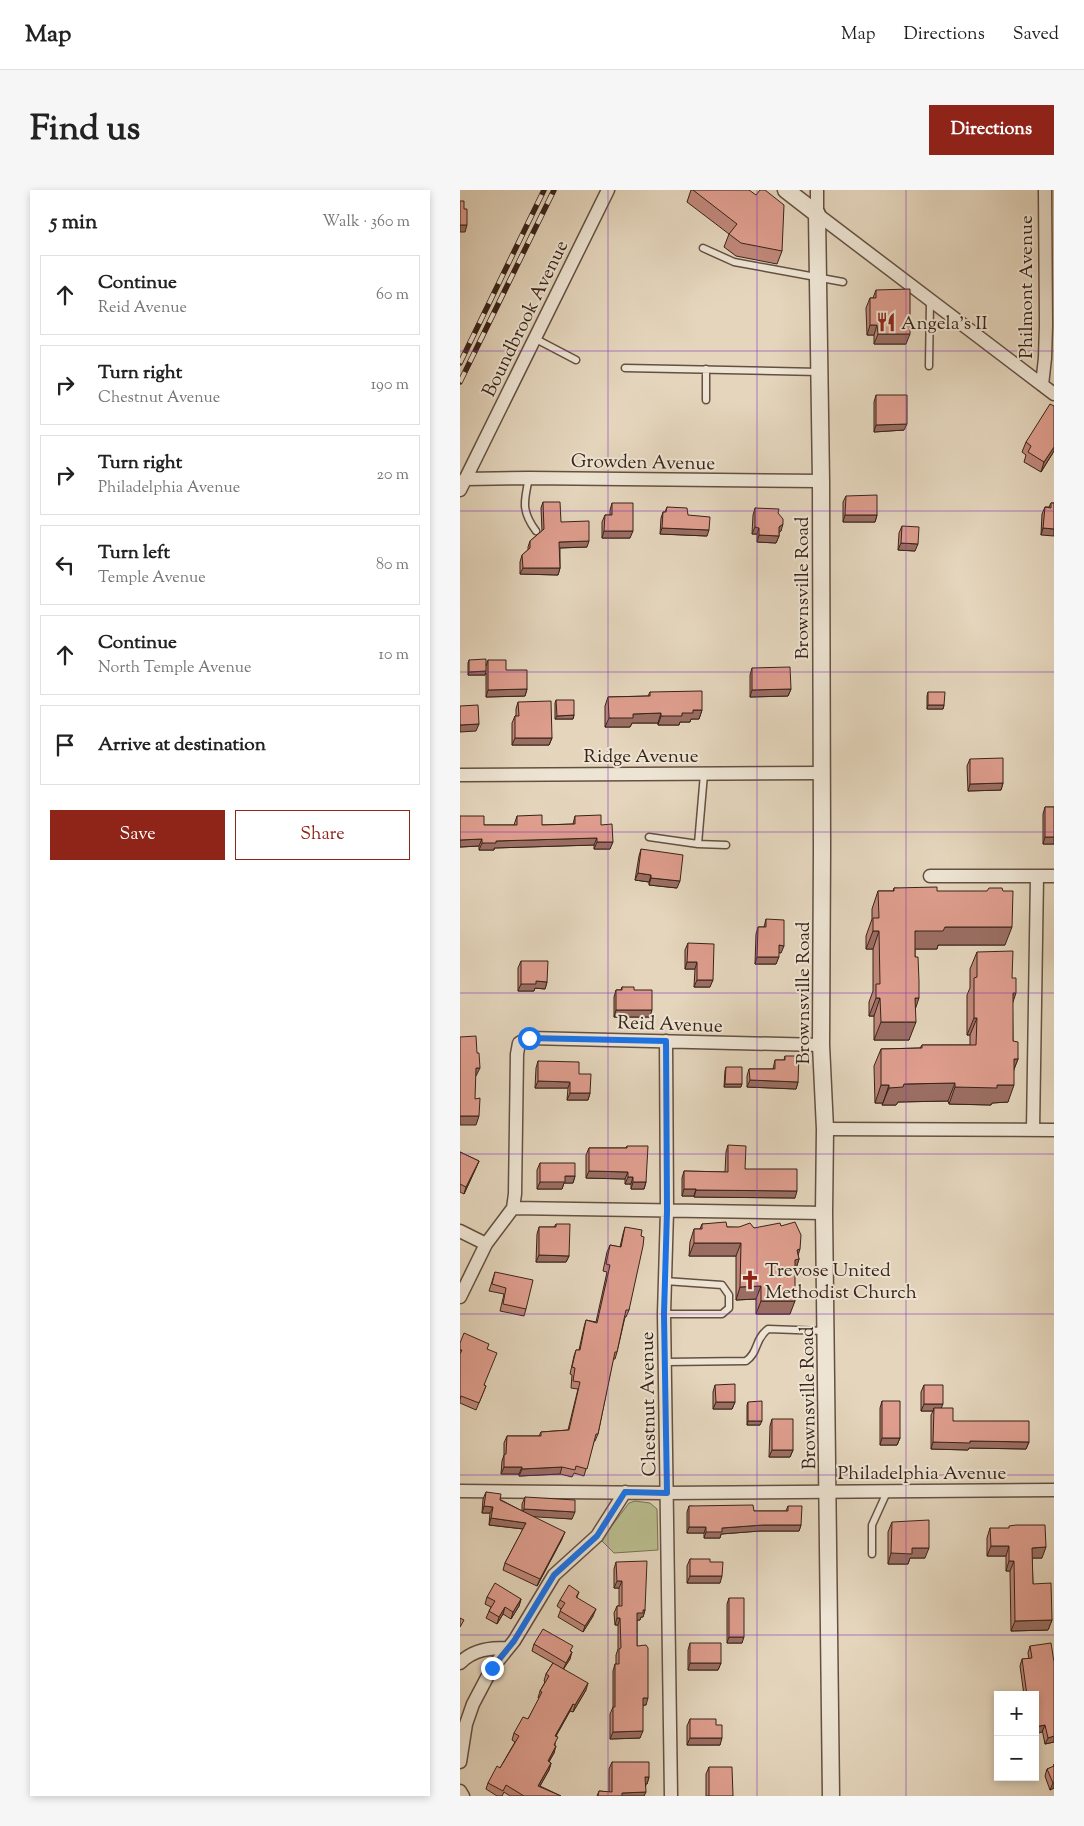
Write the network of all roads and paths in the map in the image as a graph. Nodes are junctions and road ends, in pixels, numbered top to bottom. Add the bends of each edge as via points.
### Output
1 (608, 190) edge
2 (786, 190) edge
3 (817, 190) edge
4 (1045, 190) edge
5 (817, 214) junction
6 (703, 248) dead end
7 (818, 277) junction
8 (843, 282) dead end
9 (930, 300) junction
10 (534, 338) junction
11 (576, 360) dead end
12 (929, 366) dead end
13 (625, 368) dead end
14 (706, 369) junction
15 (819, 372) junction
16 (1042, 385) junction
17 (1054, 394) edge
18 (706, 400) dead end
19 (529, 478) junction
20 (821, 481) junction
21 (463, 485) edge
22 (536, 531) dead end
23 (822, 773) junction
24 (704, 774) junction
25 (460, 775) edge
26 (649, 837) dead end
27 (698, 844) junction
28 (726, 845) dead end
29 (930, 876) dead end
30 (1037, 876) junction
31 (1054, 876) edge
32 (666, 1041) junction
33 (821, 1045) junction
34 (825, 1129) junction
35 (1033, 1130) junction
36 (1054, 1130) edge
37 (513, 1208) junction
38 (667, 1211) junction
39 (824, 1212) junction
40 (460, 1231) edge
41 (486, 1244) junction
42 (665, 1281) junction
43 (460, 1297) edge
44 (664, 1314) junction
45 (826, 1331) junction
46 (666, 1362) junction
47 (1054, 1490) edge
48 (460, 1491) edge
49 (828, 1491) junction
50 (625, 1492) junction
51 (887, 1492) junction
52 (667, 1493) junction
53 (872, 1554) dead end
54 (508, 1648) junction
55 (460, 1663) edge
56 (460, 1762) edge
57 (460, 1791) edge
58 (463, 1796) edge
59 (671, 1796) edge
60 (830, 1796) edge

1 - 10 street, Boundbrook Avenue
2 - 5 street
3 - 5 street, Brownsville Road
4 - 16 street, Philmont Avenue via 1046,334
5 - 7 street, Brownsville Road
5 - 9 street
6 - 7 lane via 734,262
7 - 8 lane
7 - 15 street, Brownsville Road
9 - 12 lane
9 - 16 street
10 - 11 lane
10 - 21 street, Boundbrook Avenue
13 - 14 lane
14 - 15 lane
14 - 18 lane
15 - 20 street, Brownsville Road
16 - 17 street
19 - 20 street, Growden Avenue
19 - 21 street, Growden Avenue
19 - 22 lane via 524,510
20 - 23 street, Brownsville Road
23 - 24 street, Ridge Avenue
23 - 33 street, Brownsville Road
24 - 25 street, Ridge Avenue
24 - 27 lane
26 - 27 lane
27 - 28 lane
29 - 30 street
30 - 31 street
30 - 35 street
32 - 33 street, Reid Avenue
32 - 37 street, Reid Avenue via 529,1038 519,1043
32 - 38 street, Chestnut Avenue
33 - 34 street, Brownsville Road
34 - 35 street
34 - 39 street, Brownsville Road
35 - 36 street
37 - 38 street
37 - 41 street
38 - 39 street
38 - 42 street, Chestnut Avenue
39 - 45 street, Brownsville Road
40 - 41 street
41 - 43 street
42 - 44 street, Chestnut Avenue
42 - 44 lane via 722,1285 729,1295 729,1308 722,1314
44 - 46 street, Chestnut Avenue
45 - 46 lane via 768,1329 760,1335 752,1356 746,1360
45 - 49 street, Brownsville Road
46 - 52 street, Chestnut Avenue
47 - 51 street, Philadelphia Avenue
48 - 50 street, Philadelphia Avenue
49 - 51 street, Philadelphia Avenue
49 - 52 street, Philadelphia Avenue
49 - 60 street, Brownsville Road
50 - 52 street, Philadelphia Avenue
50 - 54 street via 597,1536 554,1575
51 - 53 lane via 872,1525
52 - 59 street, Chestnut Avenue
54 - 55 street via 486,1648
54 - 56 street via 492,1668 473,1704
57 - 58 street

